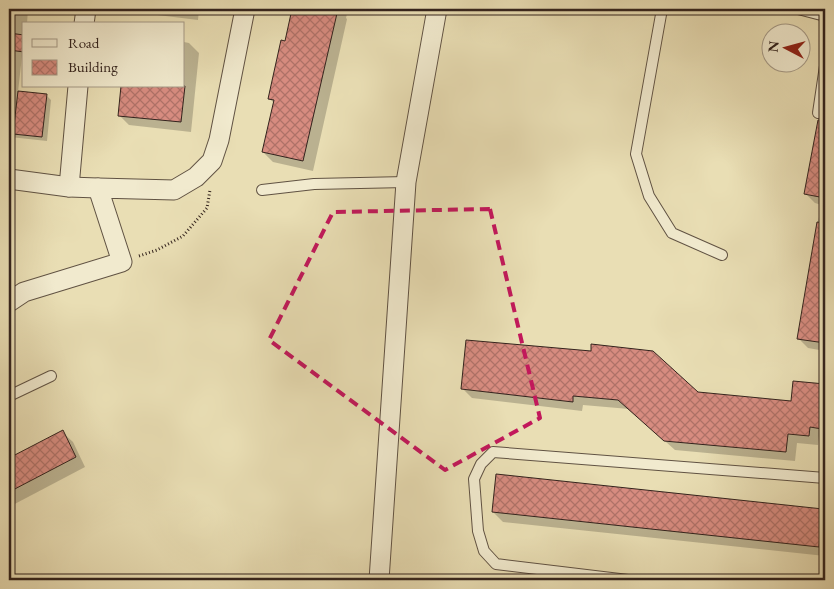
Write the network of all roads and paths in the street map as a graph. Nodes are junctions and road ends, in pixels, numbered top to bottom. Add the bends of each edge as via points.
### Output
1 (86, 9) edge
2 (244, 9) edge
3 (437, 9) edge
4 (662, 9) edge
5 (798, 9) edge
6 (825, 16) edge
7 (84, 22) edge
8 (825, 66) edge
9 (78, 88) edge
10 (818, 113) dead end
11 (9, 179) edge
12 (406, 182) junction
13 (69, 187) junction
14 (98, 188) junction
15 (210, 188) dead end
16 (262, 190) dead end
17 (722, 255) dead end
18 (122, 262) junction
19 (9, 302) edge
20 (51, 376) dead end
21 (9, 396) edge
22 (825, 478) edge
23 (379, 580) edge
24 (628, 580) edge

1 - 7 street
2 - 14 street via 212,161 196,177 174,190
3 - 12 street
4 - 17 lane via 636,154 650,196 672,233
5 - 6 lane
8 - 10 lane
9 - 13 street
11 - 13 street
12 - 16 lane via 314,184
12 - 23 street
13 - 14 street
14 - 18 street
15 - 18 path via 207,208 183,236 157,250
18 - 19 street via 24,292
20 - 21 lane
22 - 24 lane via 493,452 481,464 474,479 478,531 484,551 496,564

